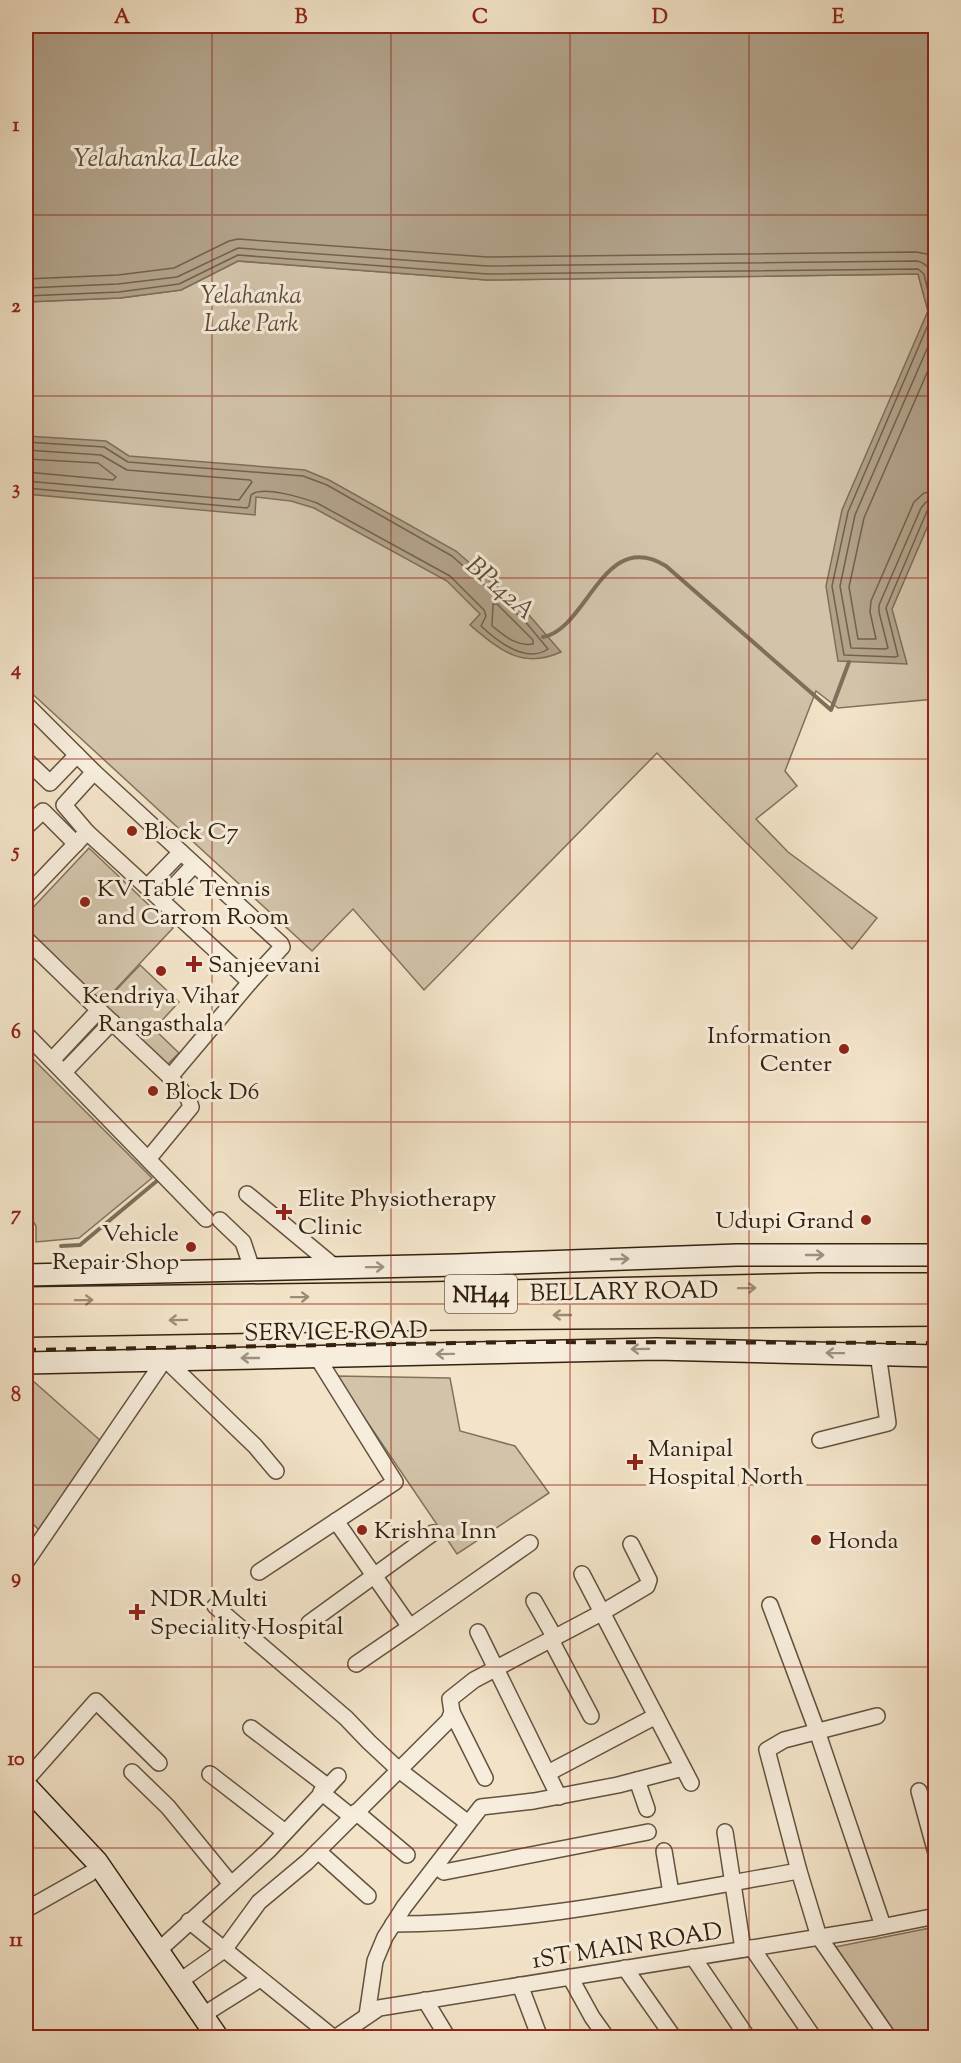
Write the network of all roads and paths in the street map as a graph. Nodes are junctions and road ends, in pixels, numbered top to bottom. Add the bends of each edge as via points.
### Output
1 (26, 704) edge
2 (77, 755) junction
3 (26, 760) edge
4 (94, 772) junction
5 (26, 826) edge
6 (87, 832) junction
7 (76, 844) junction
8 (181, 852) junction
9 (194, 865) junction
10 (147, 887) junction
11 (26, 896) edge
12 (161, 900) junction
13 (26, 939) edge
14 (250, 982) junction
15 (99, 1010) junction
16 (112, 1022) junction
17 (26, 1034) edge
18 (52, 1060) junction
19 (64, 1072) junction
20 (170, 1077) junction
21 (151, 1156) junction
22 (247, 1194) dead end
23 (213, 1219) junction
24 (936, 1255) edge
25 (336, 1268) junction
26 (247, 1269) junction
27 (26, 1275) edge
28 (936, 1287) edge
29 (26, 1301) edge
30 (936, 1312) edge
31 (26, 1323) edge
32 (878, 1354) junction
33 (936, 1356) edge
34 (317, 1357) junction
35 (165, 1359) junction
36 (26, 1363) edge
37 (820, 1440) dead end
38 (276, 1471) dead end
39 (336, 1521) junction
40 (433, 1533) dead end
41 (530, 1543) dead end
42 (631, 1544) dead end
43 (26, 1562) edge
44 (259, 1572) dead end
45 (582, 1574) dead end
46 (374, 1576) junction
47 (534, 1601) dead end
48 (770, 1605) dead end
49 (214, 1606) dead end
50 (603, 1612) junction
51 (309, 1623) dead end
52 (410, 1627) junction
53 (478, 1632) dead end
54 (553, 1639) junction
55 (356, 1664) dead end
56 (497, 1668) junction
57 (452, 1712) junction
58 (591, 1716) dead end
59 (656, 1716) junction
60 (877, 1716) dead end
61 (251, 1728) dead end
62 (817, 1731) junction
63 (159, 1763) dead end
64 (683, 1768) junction
65 (399, 1770) junction
66 (132, 1772) dead end
67 (548, 1773) junction
68 (210, 1774) dead end
69 (485, 1778) dead end
70 (26, 1780) edge
71 (637, 1780) junction
72 (691, 1783) dead end
73 (329, 1785) junction
74 (26, 1786) edge
75 (919, 1791) dead end
76 (559, 1797) junction
77 (26, 1806) edge
78 (647, 1809) dead end
79 (354, 1815) junction
80 (468, 1823) junction
81 (285, 1832) junction
82 (648, 1832) dead end
83 (725, 1832) dead end
84 (318, 1851) junction
85 (664, 1851) dead end
86 (936, 1853) edge
87 (407, 1855) dead end
88 (436, 1866) junction
89 (799, 1871) junction
90 (89, 1874) junction
91 (733, 1882) junction
92 (231, 1884) junction
93 (671, 1893) junction
94 (368, 1896) dead end
95 (27, 1909) edge
96 (936, 1916) edge
97 (189, 1921) junction
98 (393, 1924) junction
99 (884, 1926) junction
100 (819, 1937) junction
101 (748, 1948) junction
102 (159, 1950) junction
103 (224, 1950) junction
104 (693, 1957) junction
105 (625, 1968) junction
106 (570, 1977) junction
107 (260, 1979) junction
108 (180, 1981) junction
109 (520, 1985) junction
110 (425, 2000) junction
111 (203, 2015) junction
112 (367, 2015) junction
113 (202, 2037) edge
114 (218, 2037) edge
115 (334, 2037) edge
116 (448, 2037) edge
117 (540, 2037) edge
118 (607, 2037) edge
119 (674, 2037) edge
120 (748, 2037) edge
121 (814, 2037) edge
122 (889, 2037) edge

1 - 2 street
2 - 3 street via 50,783
2 - 4 street
4 - 6 street via 64,805
4 - 8 street
5 - 7 street via 43,811
6 - 7 street
6 - 10 street
7 - 11 street
8 - 9 street
8 - 10 street
9 - 12 street
9 - 14 street via 282,945
10 - 12 street
12 - 14 street
13 - 15 street
14 - 20 street
15 - 16 street
15 - 18 street
16 - 19 street
16 - 20 street
17 - 18 street
18 - 19 street
19 - 21 street
20 - 21 street via 191,1107
21 - 23 street
22 - 25 street
23 - 26 street
23 - 26 street via 243,1242
25 -> 24 main road via 737,1255
25 - 26 main road
26 - 27 main road
29 -> 28 highway, BELLARY ROAD / NH44
30 -> 31 highway, BELLARY ROAD / NH44
32 - 33 main road, SERVICE ROAD
32 -> 34 main road, SERVICE ROAD via 657,1349
32 - 37 street via 888,1423
34 -> 35 main road, SERVICE ROAD
34 - 39 street via 395,1482
35 - 36 main road, SERVICE ROAD
35 - 38 street
35 - 43 street
39 - 44 street
39 - 46 street
40 - 46 street
41 - 52 street
42 - 50 street via 649,1580 647,1586
45 - 50 street
46 - 51 street
46 - 52 street
47 - 54 street
48 - 62 street
49 - 65 street via 346,1718
50 - 54 street
50 - 59 street
52 - 55 street
53 - 56 street
54 - 56 street
54 - 58 street
56 - 57 street via 450,1699
56 - 67 street
57 - 65 street via 449,1720
57 - 69 street
59 - 64 street
59 - 67 street
60 - 62 street
61 - 73 street
62 - 89 street via 784,1740 767,1750
62 - 99 street
63 - 70 street via 96,1701
64 - 71 street
64 - 72 street
65 - 79 street
65 - 80 street
66 - 92 street via 168,1807
67 - 76 street
68 - 81 street
71 - 76 street
71 - 78 street
73 - 79 street
73 - 81 street
74 - 102 main road via 97,1862
75 - 86 street
76 - 80 street via 481,1807
77 - 90 main road
79 - 84 street
79 - 87 street
80 - 88 street
81 - 92 street
82 - 88 street via 444,1872
83 - 91 street
84 - 94 street
84 - 103 street via 259,1902
85 - 93 street
88 - 98 street
89 - 91 street
89 - 100 street
90 - 95 street
90 - 113 main road
91 - 93 street
91 - 101 street
92 - 97 street
93 - 98 street via 571,1910 440,1924
96 - 99 street, 1ST MAIN ROAD
97 - 102 street
97 - 103 street
98 - 112 street via 375,1961
99 - 100 street, 1ST MAIN ROAD
100 - 101 street, 1ST MAIN ROAD
100 - 122 street
101 - 104 street, 1ST MAIN ROAD
101 - 121 street
102 - 108 main road
103 - 107 street
103 - 108 street
104 - 105 street, 1ST MAIN ROAD
104 - 120 street
105 - 106 street, 1ST MAIN ROAD
105 - 119 street
106 - 109 street, 1ST MAIN ROAD
106 - 118 street
107 - 111 street
107 - 115 street
108 - 111 main road
109 - 110 street, 1ST MAIN ROAD
109 - 117 street
110 - 112 street, 1ST MAIN ROAD via 379,2008
110 - 116 street
111 - 114 main road
112 - 115 street, 1ST MAIN ROAD

